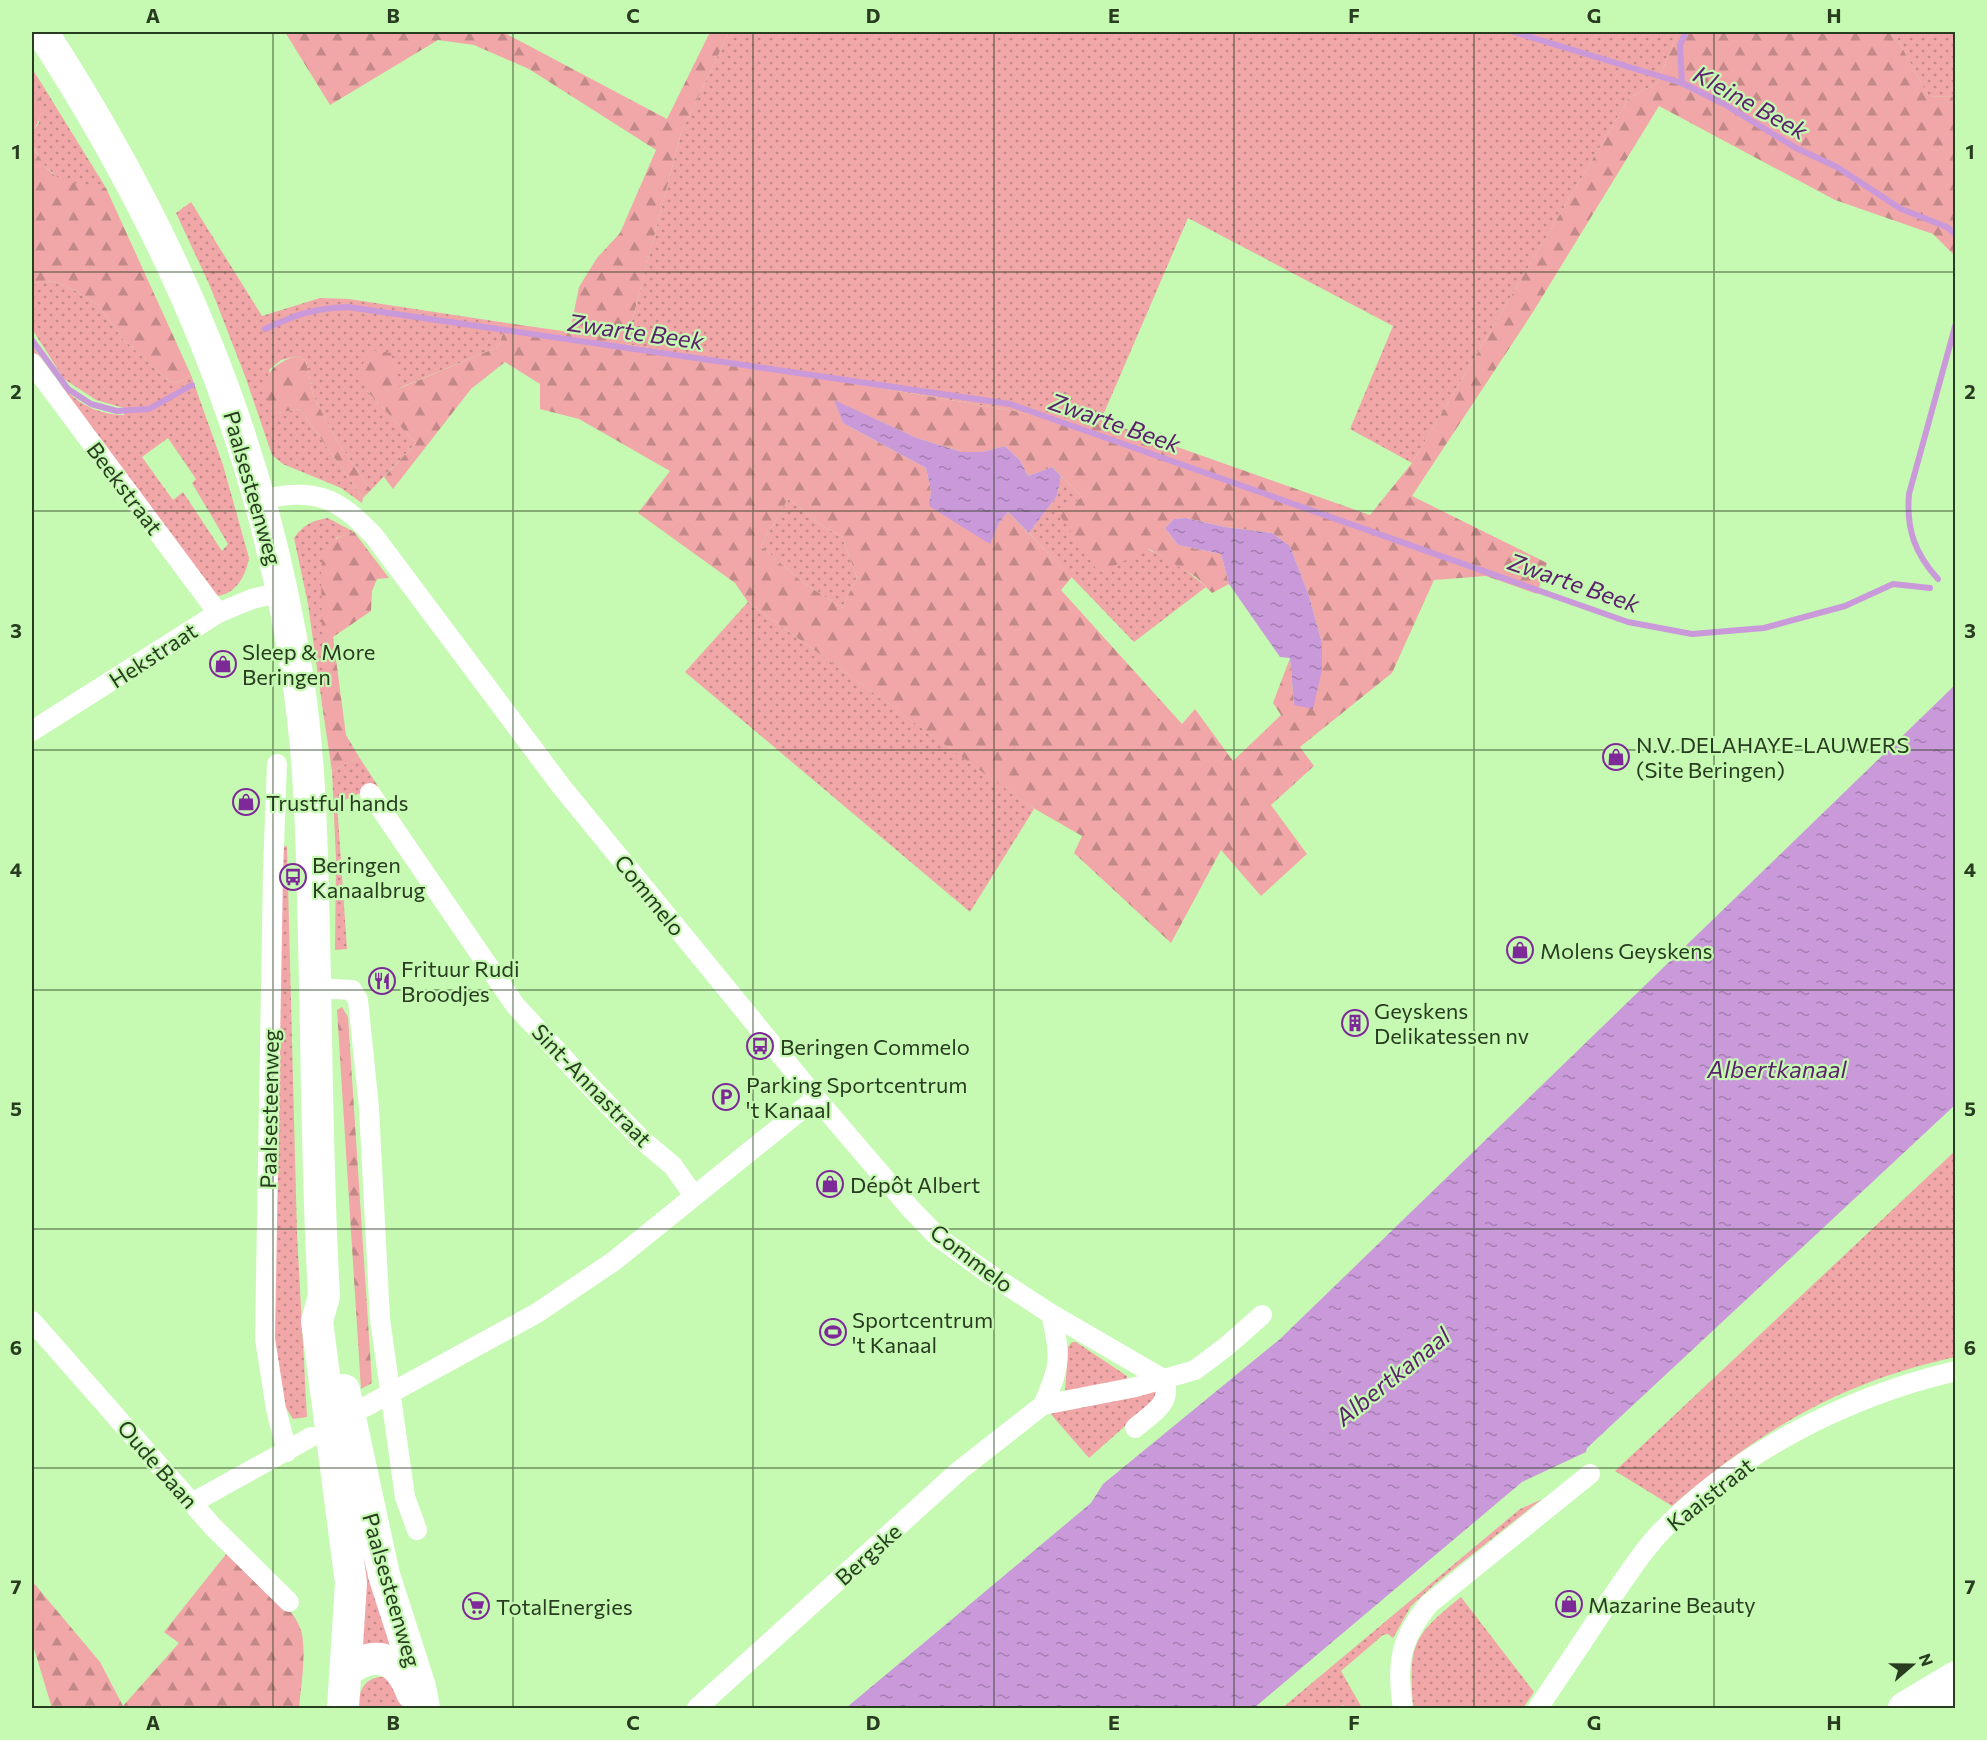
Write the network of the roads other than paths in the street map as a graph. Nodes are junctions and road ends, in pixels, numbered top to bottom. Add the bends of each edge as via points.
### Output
1 (42, 32) edge
2 (32, 363) edge
3 (259, 500) junction
4 (281, 592) junction
5 (218, 613) junction
6 (32, 731) edge
7 (277, 764) dead end
8 (370, 793) dead end
9 (315, 988) junction
10 (816, 1098) junction
11 (694, 1196) junction
12 (324, 1296) junction
13 (1051, 1314) junction
14 (1262, 1315) dead end
15 (32, 1322) edge
16 (1956, 1371) edge
17 (1162, 1379) junction
18 (391, 1393) junction
19 (1043, 1405) junction
20 (365, 1407) dead end
21 (1135, 1428) dead end
22 (311, 1437) dead end
23 (287, 1452) junction
24 (1590, 1474) dead end
25 (192, 1503) junction
26 (417, 1530) dead end
27 (289, 1602) dead end
28 (345, 1672) junction
29 (1956, 1677) edge
30 (1956, 1704) edge
31 (343, 1708) edge
32 (423, 1708) edge
33 (697, 1708) edge
34 (1403, 1708) edge
35 (1538, 1708) edge
36 (1904, 1708) edge
37 (1948, 1708) edge

1 - 3 main road, Paalsesteenweg via 111,142 183,285 230,405
2 - 5 street, Beekstraat
3 - 4 main road, Paalsesteenweg
3 - 10 street, Commelo via 285,494 317,496 349,510 374,536 561,786
4 - 5 street, Hekstraat
4 - 9 main road, Paalsesteenweg via 305,737 312,828
5 - 6 street, Hekstraat
7 - 23 street, Paalsesteenweg via 265,1339
8 - 11 street, Sint-Annastraat via 515,1005 641,1139 673,1166
9 - 12 main road, Paalsesteenweg
9 - 18 street, Paalsesteenweg via 352,990 358,1000 369,1108 380,1319
10 - 11 street
10 - 13 street, Commelo via 938,1236
11 - 18 street via 614,1261 537,1313
12 - 28 main road, Paalsesteenweg via 317,1322 351,1583
12 - 32 main road, Paalsesteenweg via 336,1321 352,1429 384,1575 420,1687
13 - 17 street, Commelo
13 - 19 street via 1059,1348 1058,1372
14 - 17 street via 1194,1370
15 - 25 street, Oude Baan
16 - 35 street, Kaaistraat via 1875,1394 1821,1417 1737,1468 1683,1510 1655,1538
17 - 19 street
17 - 21 street via 1168,1389 1166,1402
18 - 20 street
18 - 26 street, Paalsesteenweg via 405,1497
19 - 33 street, Bergske via 960,1470
22 - 23 street
23 - 25 street
24 - 34 street via 1429,1604 1414,1622 1401,1655 1398,1679
25 - 27 street, Oude Baan
28 - 31 main road, Paalsesteenweg
28 - 32 main road via 366,1660 389,1661 403,1672
29 - 36 main road
30 - 37 main road

